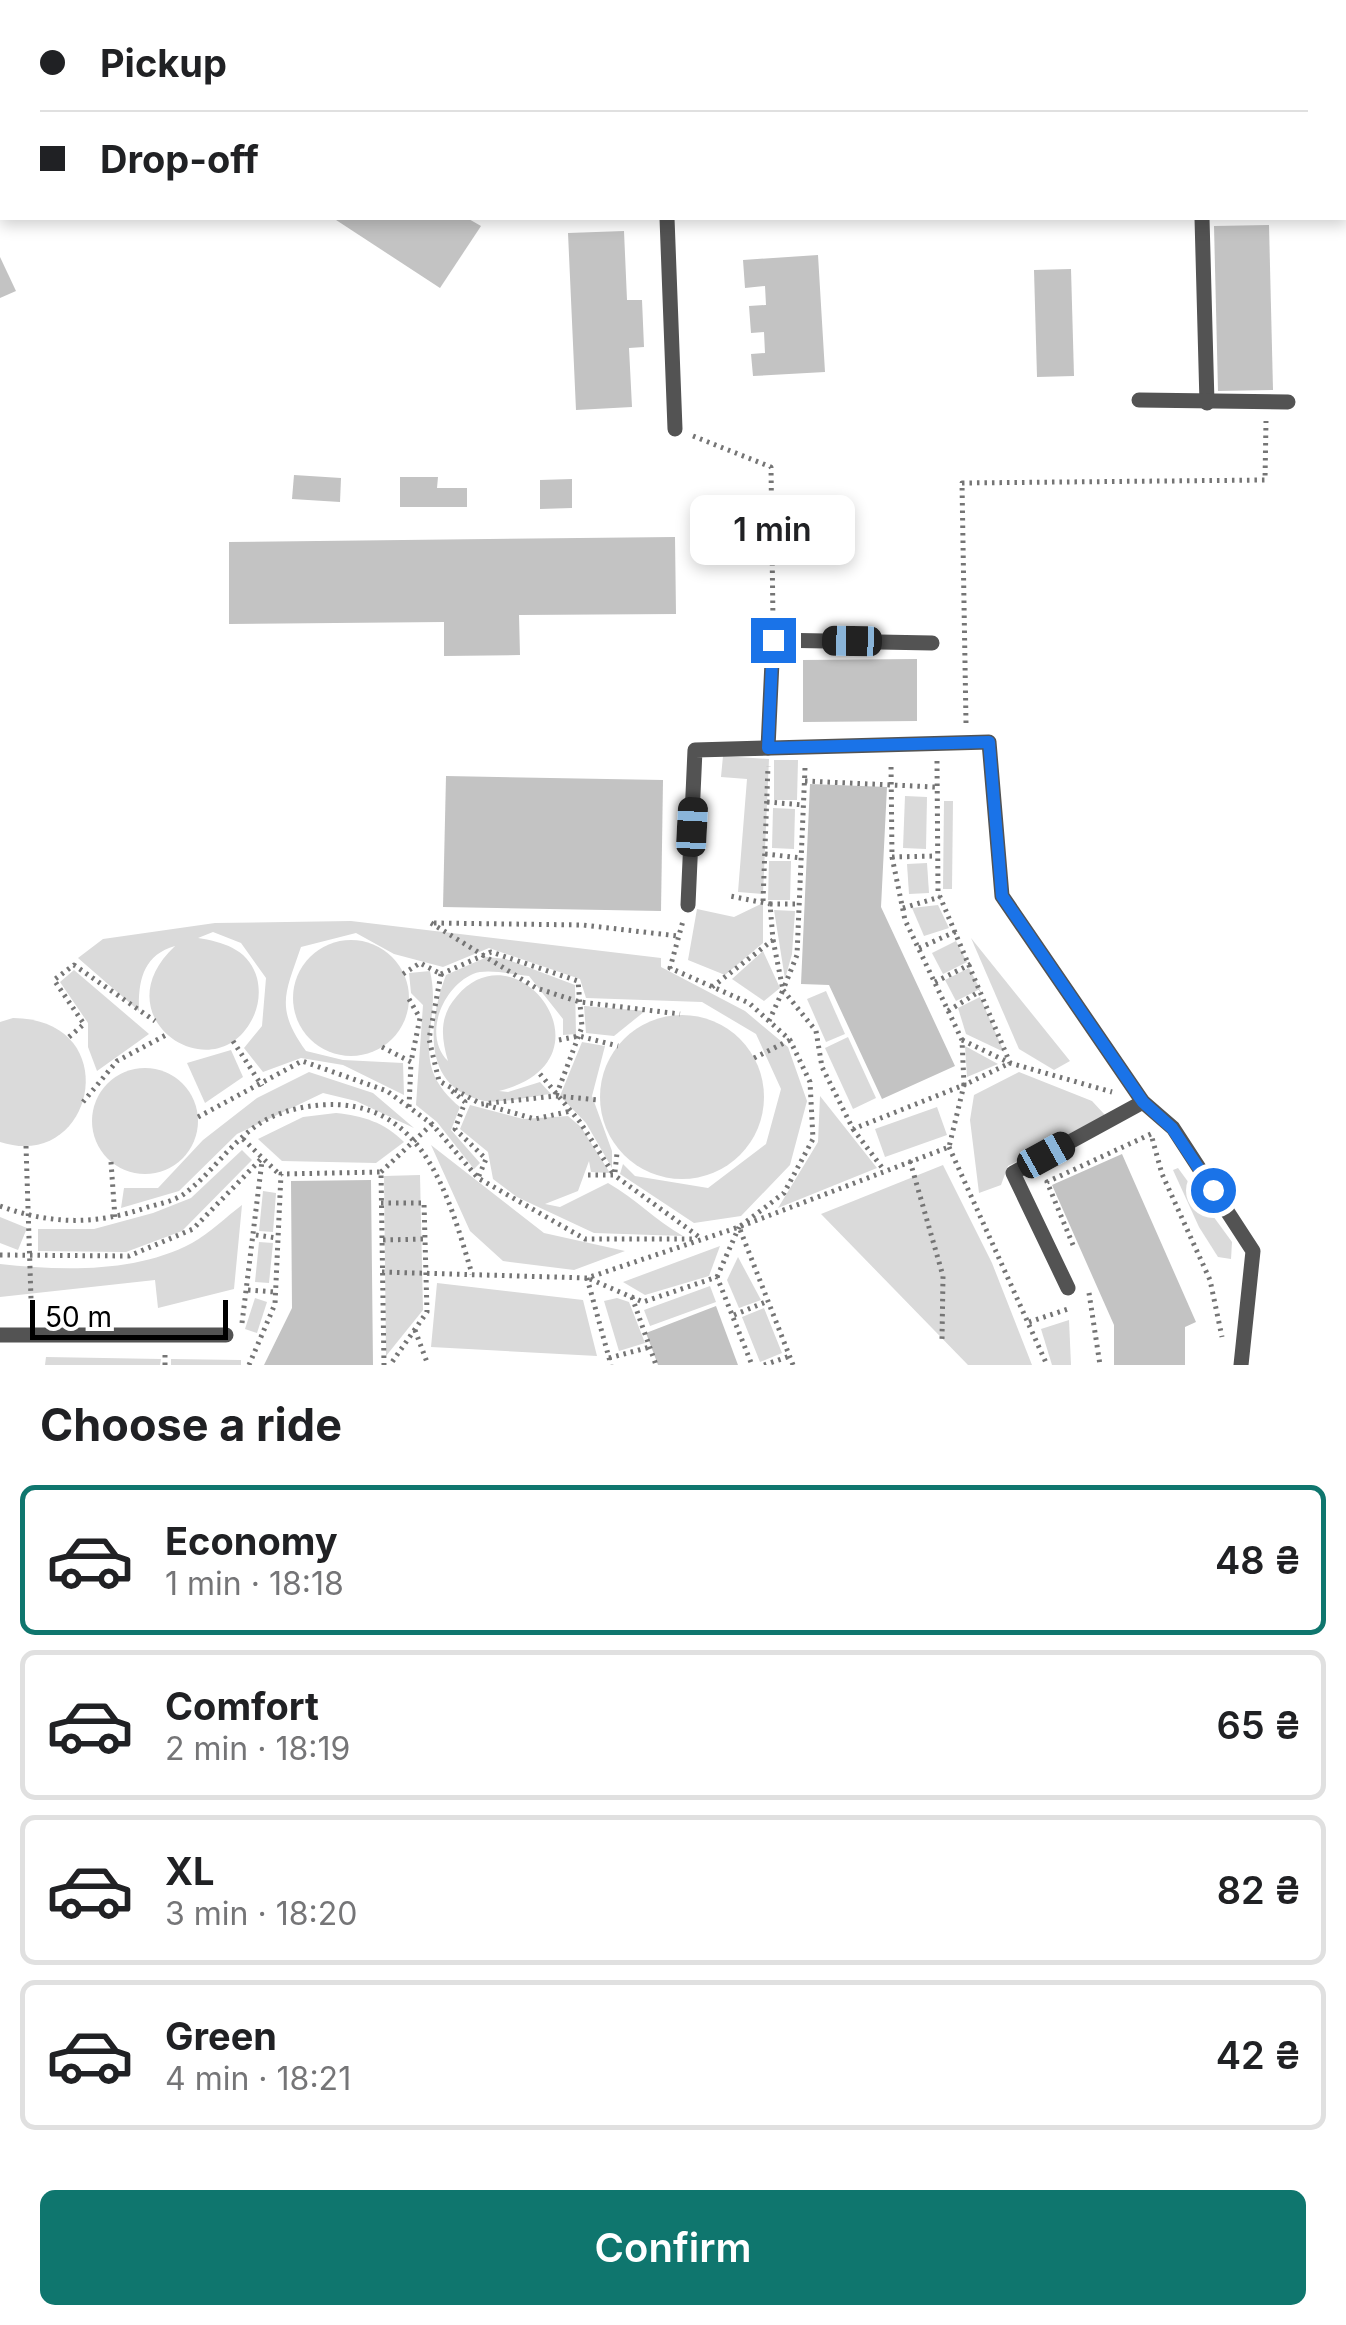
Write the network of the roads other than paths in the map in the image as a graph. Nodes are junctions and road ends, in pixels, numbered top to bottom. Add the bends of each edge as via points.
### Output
1 (667, 220) edge
2 (1202, 220) edge
3 (1139, 400) dead end
4 (1288, 402) dead end
5 (1207, 403) junction
6 (675, 429) road end
7 (932, 643) dead end
8 (966, 722) road end
9 (966, 743) junction
10 (768, 748) junction
11 (688, 905) road end
12 (1143, 1102) junction
13 (1068, 1288) dead end
14 (0, 1335) edge
15 (226, 1335) road end
16 (1241, 1365) edge

1 - 6 lane
2 - 5 lane
3 - 5 lane
4 - 5 lane
7 - 10 lane via 773,640
8 - 9 lane
9 - 10 lane
9 - 12 lane via 989,742 1002,896
10 - 11 lane via 695,750
12 - 13 lane via 1013,1173
12 - 16 lane via 1172,1128 1253,1251
14 - 15 lane

